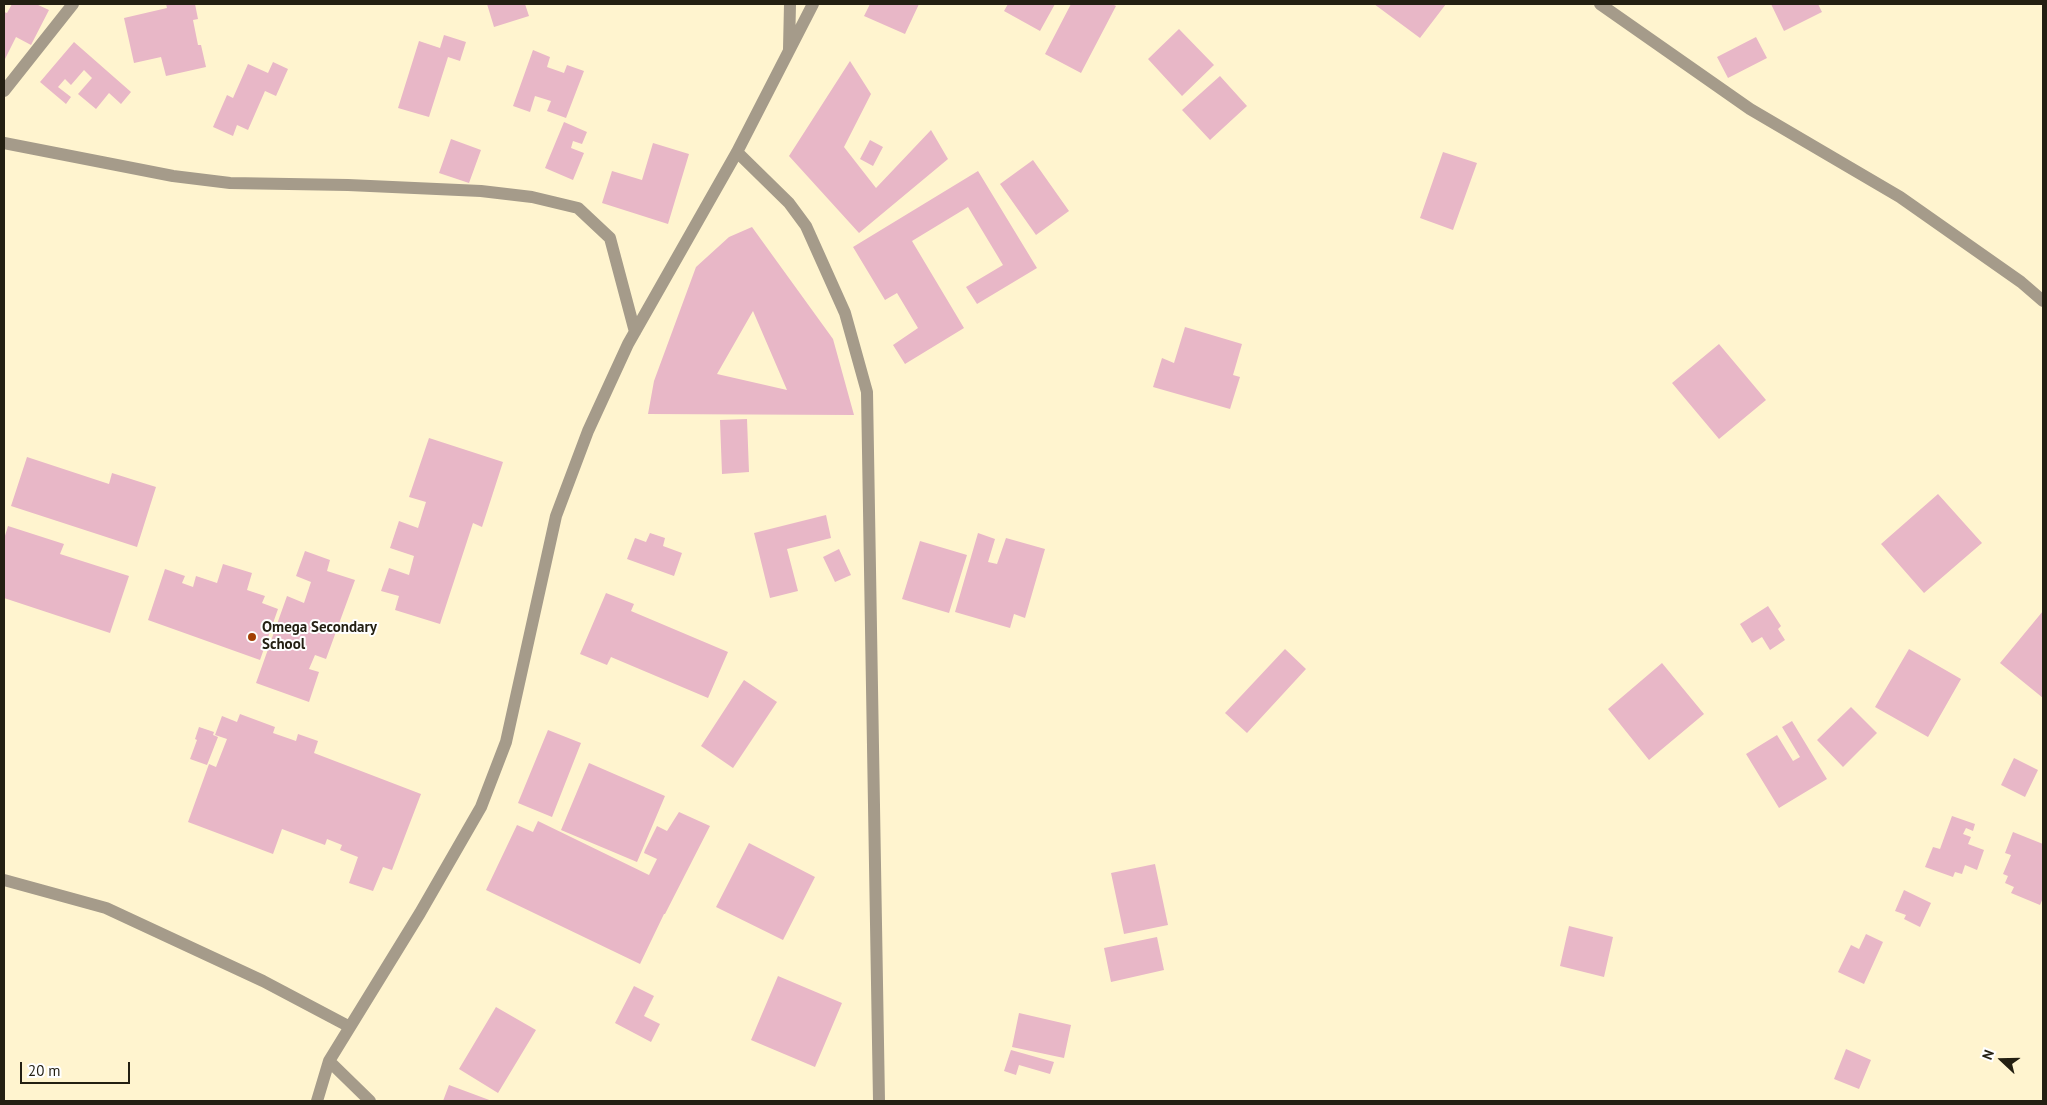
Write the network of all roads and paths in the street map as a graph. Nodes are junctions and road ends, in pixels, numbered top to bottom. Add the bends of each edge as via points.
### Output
1 (73, 4) edge
2 (790, 4) edge
3 (814, 4) edge
4 (1600, 4) edge
5 (789, 52) junction
6 (4, 91) edge
7 (4, 143) edge
8 (737, 152) junction
9 (2043, 301) edge
10 (635, 332) junction
11 (4, 880) edge
12 (350, 1027) junction
13 (329, 1061) junction
14 (317, 1101) edge
15 (370, 1101) edge
16 (879, 1101) edge

1 - 6 street
2 - 5 street
3 - 5 street
4 - 9 street via 1750,109 1900,197
5 - 8 street
7 - 10 street via 173,176 230,183 481,191 532,197 578,208 610,238
8 - 10 street
8 - 16 street via 789,203 806,226 846,313 867,392
10 - 12 street via 588,431 556,516 506,742 481,807
11 - 12 street via 106,908 263,981
12 - 13 street
13 - 14 street
13 - 15 street

